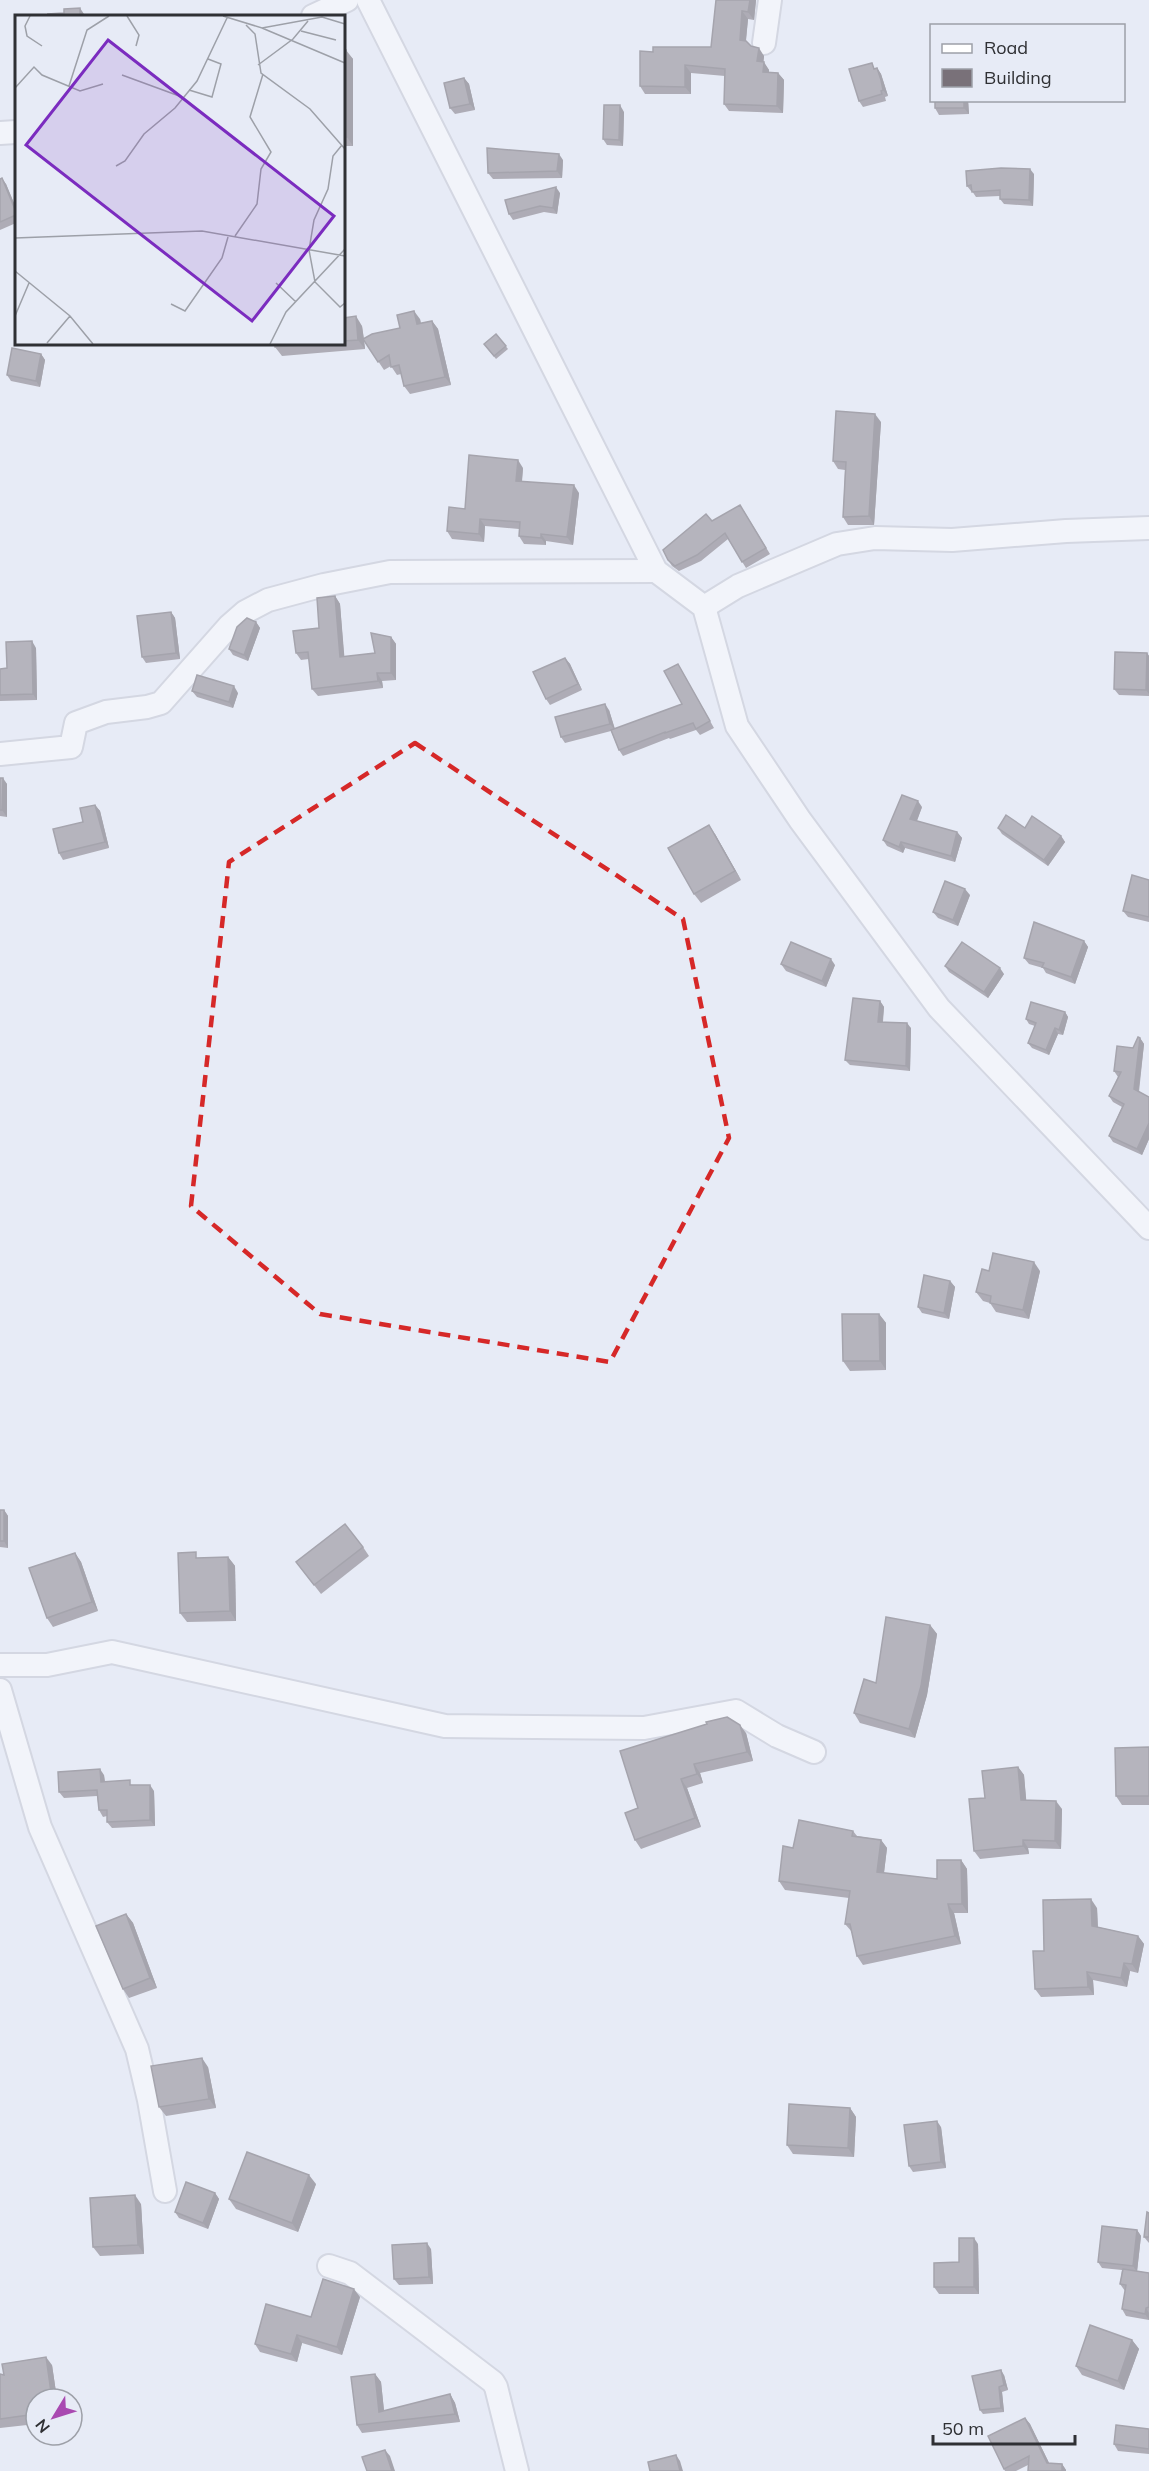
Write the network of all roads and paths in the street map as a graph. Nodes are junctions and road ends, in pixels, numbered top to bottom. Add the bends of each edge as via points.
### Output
1 (347, 0) edge
2 (368, 0) edge
3 (770, 0) edge
4 (315, 15) edge
5 (764, 43) dead end
6 (15, 132) edge
7 (0, 133) edge
8 (1149, 528) edge
9 (656, 571) junction
10 (704, 607) junction
11 (0, 754) edge
12 (1149, 1228) edge
13 (0, 1665) edge
14 (0, 1690) edge
15 (814, 1752) dead end
16 (165, 2191) dead end
17 (329, 2266) dead end
18 (517, 2471) edge

1 - 4 street
2 - 9 street
3 - 5 street
6 - 7 street
8 - 10 street via 952,540 875,538 837,544 738,586
9 - 10 street
9 - 11 street via 390,572 268,600 229,626 161,703 106,711 76,723 71,747
10 - 12 street via 737,726 800,820 939,1008
13 - 15 street via 47,1665 112,1652 445,1726 644,1728 736,1711 777,1736
14 - 16 street via 40,1827 137,2049
17 - 18 street via 350,2273 492,2382

